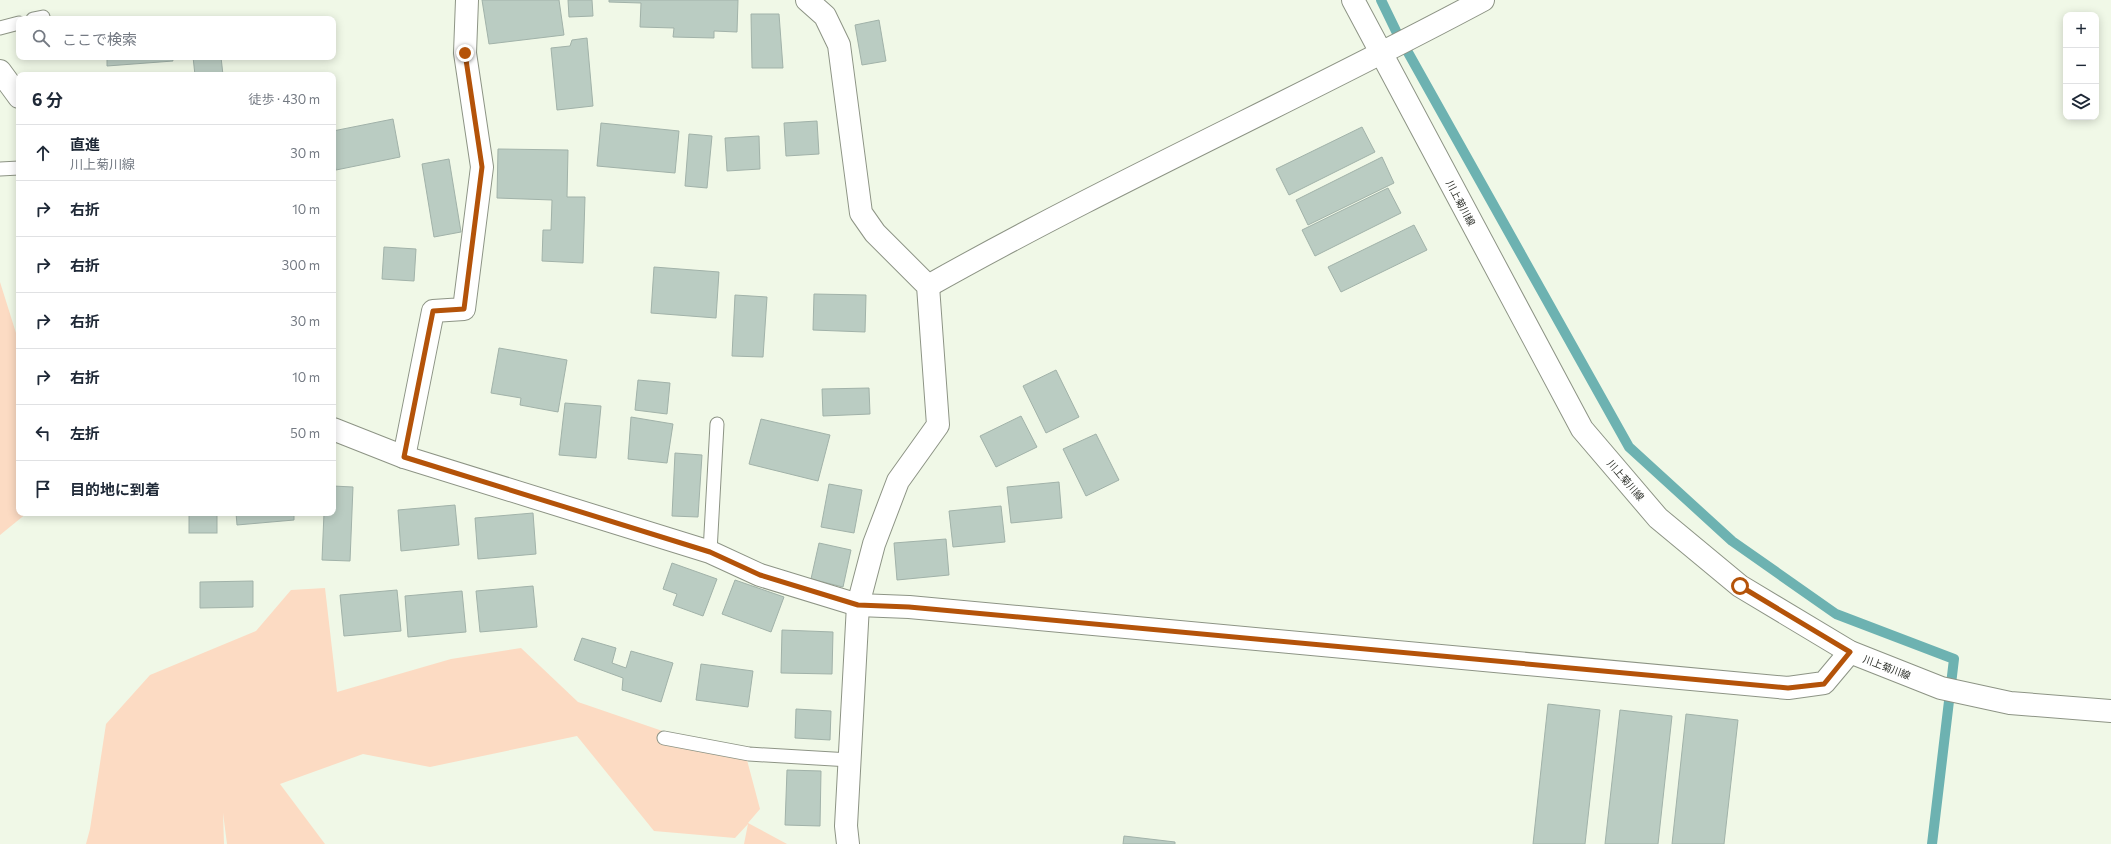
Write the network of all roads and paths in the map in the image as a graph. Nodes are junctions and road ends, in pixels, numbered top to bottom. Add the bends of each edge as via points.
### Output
1 (467, 0) edge
2 (807, 0) edge
3 (1353, 0) edge
4 (1483, 0) edge
5 (16, 24) edge
6 (0, 28) edge
7 (1381, 54) junction
8 (0, 72) edge
9 (16, 93) edge
10 (16, 168) edge
11 (0, 169) edge
12 (928, 286) junction
13 (717, 424) dead end
14 (336, 430) edge
15 (404, 457) junction
16 (710, 552) junction
17 (858, 605) junction
18 (1850, 652) junction
19 (2111, 711) edge
20 (664, 738) dead end
21 (850, 760) junction
22 (848, 844) edge

1 - 15 street via 465,53 482,167 464,309 433,311
2 - 12 street via 825,16 839,45 861,213 875,233
3 - 7 street, 川上菊川線
4 - 7 street
5 - 6 lane
7 - 12 street via 1028,232
7 - 18 street, 川上菊川線 via 1582,429 1658,518 1740,586
8 - 9 street
10 - 11 lane
12 - 17 street via 938,425 898,481 874,544
13 - 16 lane
14 - 15 street
15 - 16 street
16 - 17 street via 760,575
17 - 18 street via 925,608 1788,688 1824,684
17 - 21 street
18 - 19 street, 川上菊川線 via 1941,688 2010,703
20 - 21 lane via 749,754
21 - 22 street via 846,826

